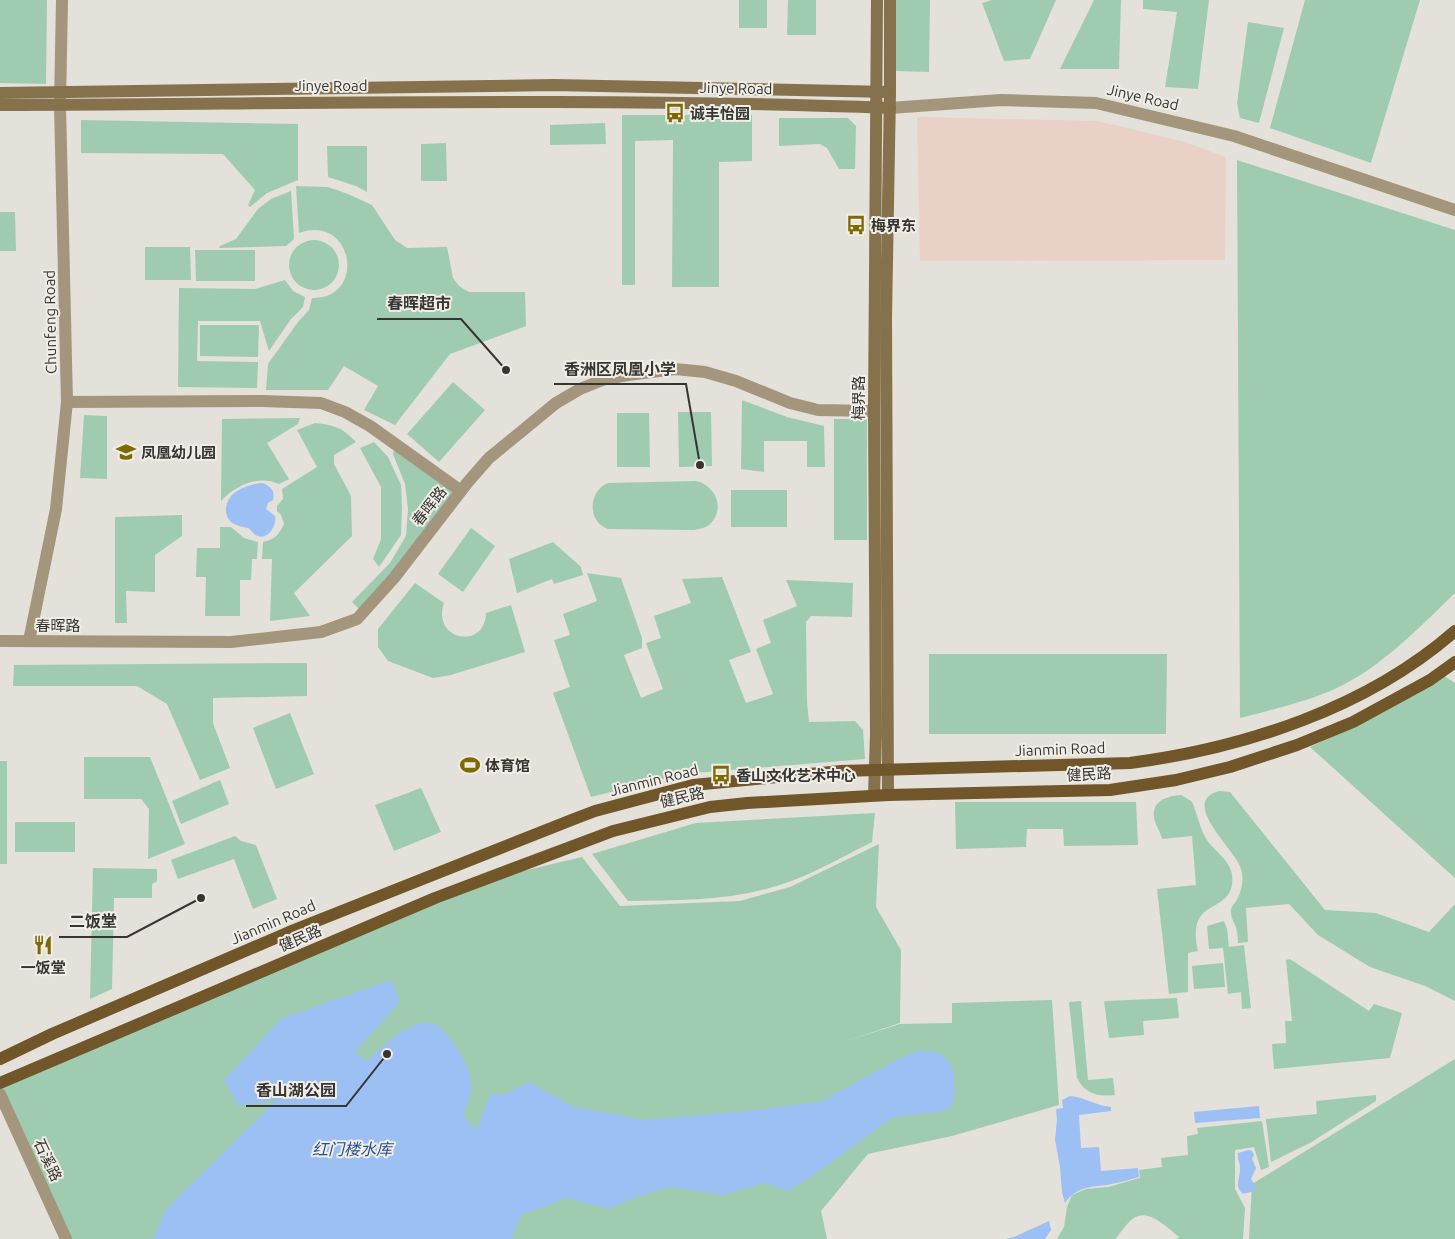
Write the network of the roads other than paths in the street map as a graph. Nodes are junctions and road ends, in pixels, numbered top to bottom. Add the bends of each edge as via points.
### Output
1 (62, 0) edge
2 (877, 0) edge
3 (890, 0) edge
4 (0, 92) edge
5 (877, 92) junction
6 (890, 92) junction
7 (61, 99) junction
8 (0, 105) edge
9 (883, 108) junction
10 (1455, 210) edge
11 (67, 402) junction
12 (874, 411) junction
13 (461, 491) junction
14 (1455, 631) edge
15 (0, 641) edge
16 (29, 641) junction
17 (1455, 662) edge
18 (875, 769) junction
19 (888, 769) junction
20 (874, 795) junction
21 (888, 795) junction
22 (0, 1060) edge
23 (0, 1083) edge
24 (0, 1094) edge
25 (66, 1239) edge

1 - 7 street, Chunfeng Road
2 - 5 main road, 梅界路
3 - 6 main road
4 - 7 main road, Jinye Road
5 - 6 main road, Jinye Road
5 - 7 main road, Jinye Road via 554,85
5 - 9 main road, 梅界路
6 - 9 main road
7 - 8 main road, Jinye Road
7 - 9 main road, Jinye Road via 554,101
7 - 11 street, Chunfeng Road
9 - 10 street, Jinye Road via 1001,100 1096,103 1234,136
9 - 12 main road, 梅界路
9 - 19 main road
11 - 13 street via 321,403 370,426
11 - 16 street, Chunfeng Road via 56,509
12 - 13 street, 春晖路 via 818,410 705,372 675,370 628,374 588,386 556,404 489,458
12 - 18 main road, 梅界路
13 - 16 street, 春晖路 via 394,578 357,619 321,632 231,642
14 - 19 main road, Jianmin Road via 1412,664 1343,702 1253,737 1204,749 1130,763
15 - 16 street, 春晖路
17 - 21 main road, 健民路 via 1430,680 1352,722 1297,746 1176,780 1110,790
18 - 19 main road, Jianmin Road
18 - 20 main road, 梅界路
18 - 22 main road, Jianmin Road via 693,785 595,811 294,930 52,1034
19 - 21 main road
20 - 21 main road, 健民路
20 - 23 main road, 健民路 via 710,807 613,831 435,898
24 - 25 street, 石溪路

